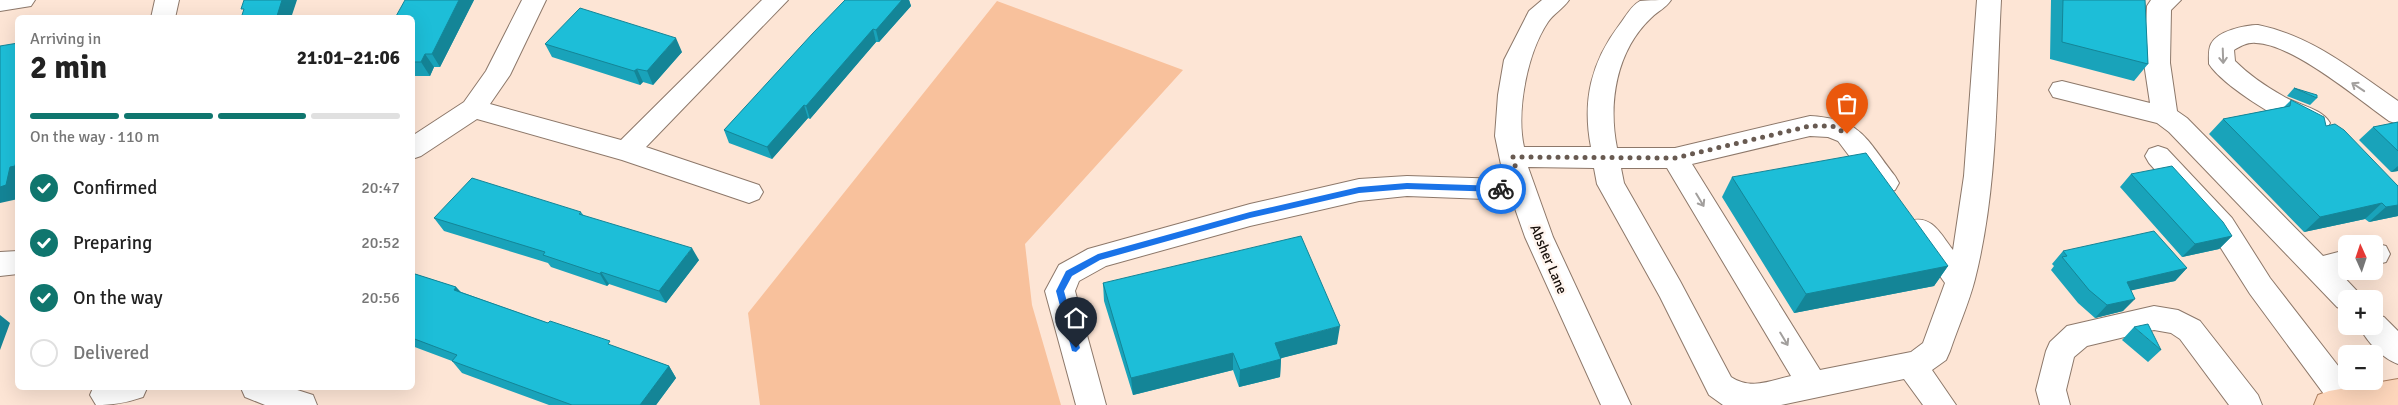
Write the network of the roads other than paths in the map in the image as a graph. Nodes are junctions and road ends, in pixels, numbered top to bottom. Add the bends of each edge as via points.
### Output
1 (24, 0) edge
2 (167, 0) edge
3 (534, 0) edge
4 (776, 0) edge
5 (1557, 0) edge
6 (1659, 0) edge
7 (1989, 0) edge
8 (2169, 0) edge
9 (0, 3) edge
10 (164, 15) edge
11 (2062, 90) dead end
12 (473, 109) junction
13 (2398, 114) edge
14 (2166, 116) junction
15 (2339, 139) edge
16 (415, 148) edge
17 (626, 151) junction
18 (2158, 156) dead end
19 (1513, 157) junction
20 (1607, 158) junction
21 (1675, 158) junction
22 (1521, 190) junction
23 (749, 192) dead end
24 (15, 262) edge
25 (2338, 263) edge
26 (0, 264) edge
27 (2319, 269) junction
28 (1960, 280) junction
29 (2339, 290) edge
30 (2383, 335) edge
31 (2398, 351) edge
32 (1911, 365) junction
33 (1812, 386) junction
34 (261, 390) edge
35 (2398, 392) edge
36 (2342, 404) edge
37 (302, 405) edge
38 (1091, 405) edge
39 (1616, 405) edge
40 (1940, 405) edge
41 (2054, 405) edge
42 (2247, 405) edge

1 - 9 street
2 - 10 street
3 - 12 street via 497,75
4 - 17 street
5 - 19 street, Absher Lane via 1538,17 1517,60 1508,136
6 - 20 street via 1642,12 1619,43 1602,83 1600,127
7 - 28 street via 1980,161 1970,241
8 - 14 street via 2159,6 2157,53
11 - 14 street
12 - 16 street
12 - 17 street
13 -> 15 street via 2284,41 2258,34 2235,38 2222,46 2222,64 2241,82 2276,104 2308,117
14 - 27 street via 2178,124
17 - 23 street
18 - 36 street via 2222,226
19 - 20 street
19 - 22 street, Absher Lane
20 - 21 street
20 - 33 street via 1611,184 1720,386 1735,396 1751,398
21 - 28 street via 1810,126 1832,126 1847,134
21 -> 33 street
22 - 38 street via 1407,186 1359,190 1250,215 1098,258 1069,273 1060,291
22 - 39 street, Absher Lane via 1539,237
24 - 26 street
25 - 27 street
27 - 29 street
28 - 32 street via 1935,351
30 - 31 street
32 - 33 street
32 - 40 street
34 - 37 street
35 - 36 main road
41 - 42 street via 2051,390 2061,351 2078,335 2154,318 2178,322 2190,330

